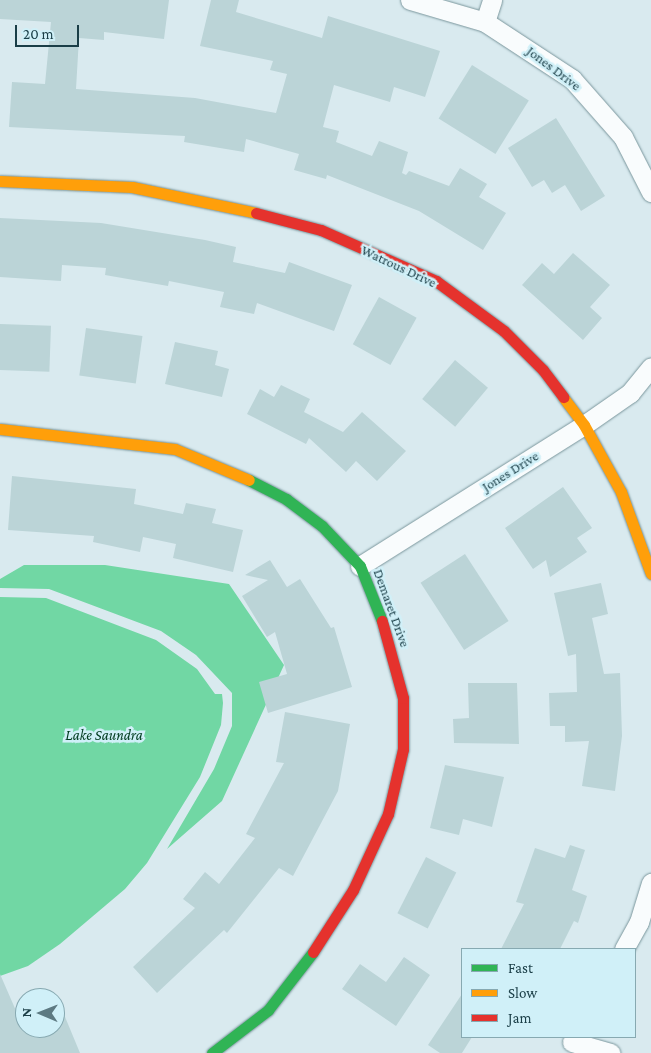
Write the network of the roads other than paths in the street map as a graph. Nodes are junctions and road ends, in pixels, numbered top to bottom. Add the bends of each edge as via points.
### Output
1 (410, 0) edge
2 (492, 0) edge
3 (485, 22) junction
4 (0, 181) edge
5 (651, 192) edge
6 (651, 367) edge
7 (584, 425) junction
8 (0, 429) edge
9 (360, 566) junction
10 (651, 574) edge
11 (651, 883) edge
12 (625, 948) edge
13 (571, 1044) edge
14 (212, 1053) edge
15 (610, 1053) edge

1 - 3 street, Jones Drive
2 - 3 street
3 - 5 street, Jones Drive via 541,56 596,102 623,137
4 - 7 street, Watrous Drive via 132,187 210,201 321,230 436,281 479,310 543,370
6 - 7 street, Jones Drive via 630,393
7 - 9 street, Jones Drive
7 - 10 street, Watrous Drive via 621,492
8 - 9 street, Demaret Drive via 175,449 215,463 286,499 322,526
9 - 14 street, Demaret Drive via 391,645 403,698 403,749 388,814 353,890 322,942 268,1010
11 - 12 street via 640,922
13 - 15 street

